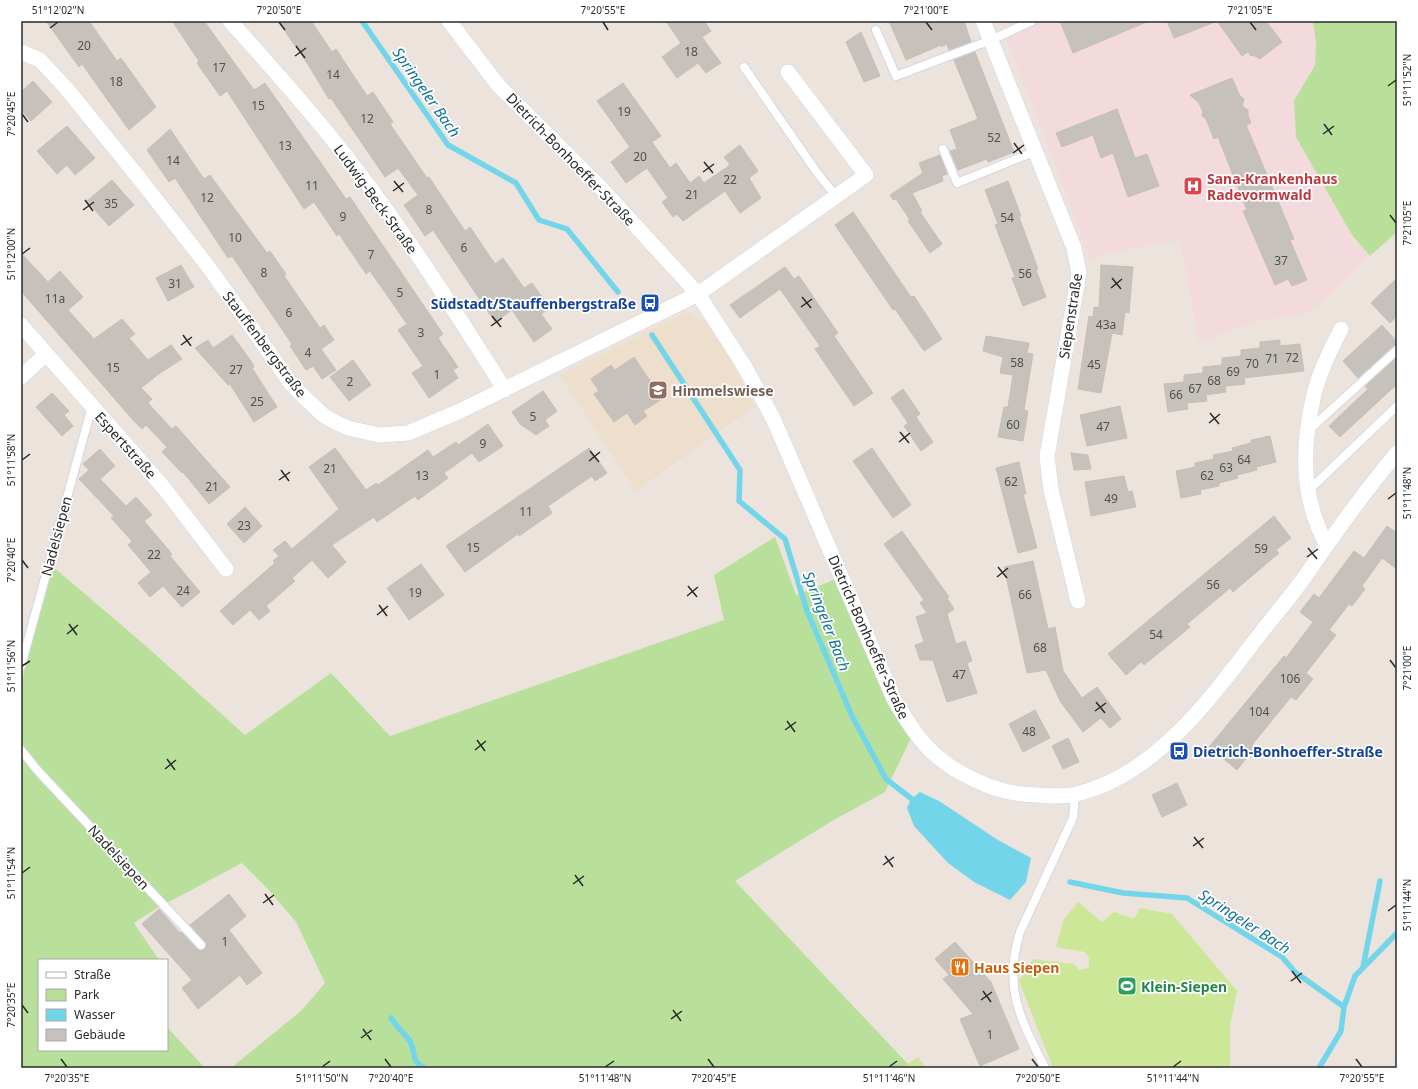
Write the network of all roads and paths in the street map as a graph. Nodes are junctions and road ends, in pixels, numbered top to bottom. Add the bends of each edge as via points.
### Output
1 (230, 21) edge
2 (449, 21) edge
3 (983, 21) edge
4 (1032, 21) edge
5 (876, 30) dead end
6 (991, 40) junction
7 (21, 52) edge
8 (744, 67) dead end
9 (788, 72) dead end
10 (943, 149) dead end
11 (1036, 151) junction
12 (836, 196) junction
13 (698, 294) junction
14 (21, 325) edge
15 (1341, 329) dead end
16 (1397, 350) edge
17 (46, 354) junction
18 (21, 377) edge
19 (504, 390) junction
20 (92, 406) junction
21 (1397, 406) edge
22 (1308, 430) junction
23 (1397, 453) edge
24 (1309, 490) junction
25 (1326, 545) junction
26 (226, 569) dead end
27 (1078, 601) dead end
28 (21, 666) edge
29 (21, 750) edge
30 (1075, 794) junction
31 (201, 945) dead end
32 (1045, 1068) edge

1 - 19 street, Ludwig-Beck-Straße via 356,169 438,284
2 - 13 street, Dietrich-Bonhoeffer-Straße via 498,84 602,190
3 - 6 street, Siepenstraße
4 - 6 lane
5 - 6 lane via 896,76
6 - 11 street, Siepenstraße
7 - 19 street, Stauffenbergstraße via 40,60 66,88 210,269 292,385 323,415 348,428 391,436 423,428
8 - 12 lane
9 - 12 street via 866,175
10 - 11 lane via 957,183
11 - 27 street, Siepenstraße via 1074,248 1079,273 1046,456 1051,490
12 - 13 street
13 - 19 street, Stauffenbergstraße
13 - 30 street, Dietrich-Bonhoeffer-Straße via 743,364 773,418 894,699 912,730 943,763 986,785 1010,793 1043,796
14 - 17 street, Espertstraße
15 - 22 street via 1323,367 1312,399
16 - 22 lane
17 - 18 street
17 - 20 street, Espertstraße
20 - 26 street, Espertstraße via 164,488
20 - 28 lane, Nadelsiepen
21 - 24 lane
22 - 24 street
23 - 25 street, Dietrich-Bonhoeffer-Straße
24 - 25 street via 1312,508
25 - 30 street, Dietrich-Bonhoeffer-Straße via 1299,585 1241,660 1179,732 1154,754 1122,776
29 - 31 lane, Nadelsiepen
30 - 32 lane via 1073,818 1020,932 1012,972 1014,996 1021,1017

